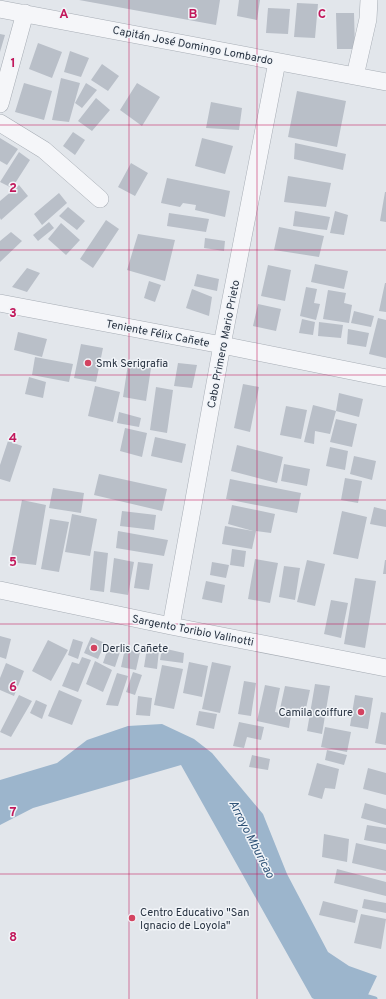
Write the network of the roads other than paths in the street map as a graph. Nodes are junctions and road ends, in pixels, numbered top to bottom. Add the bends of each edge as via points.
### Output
1 (369, 0) edge
2 (0, 9) edge
3 (25, 13) junction
4 (277, 62) junction
5 (355, 76) junction
6 (386, 82) edge
7 (0, 104) edge
8 (0, 123) edge
9 (100, 199) dead end
10 (0, 303) edge
11 (222, 345) junction
12 (386, 378) edge
13 (0, 590) edge
14 (171, 626) junction
15 (386, 668) edge

1 - 5 street via 368,19
2 - 3 street, Capitán José Domingo Lombardo
3 - 4 street, Capitán José Domingo Lombardo
3 - 7 street
4 - 5 street, Capitán José Domingo Lombardo
4 - 11 street, Cabo Primero Mario Prieto
5 - 6 street, Capitán José Domingo Lombardo
8 - 9 street via 44,150
10 - 11 street, Teniente Félix Cañete
11 - 12 street, Teniente Félix Cañete
11 - 14 street, Cabo Primero Mario Prieto
13 - 14 street, Sargento Toribio Valinotti
14 - 15 street, Sargento Toribio Valinotti

